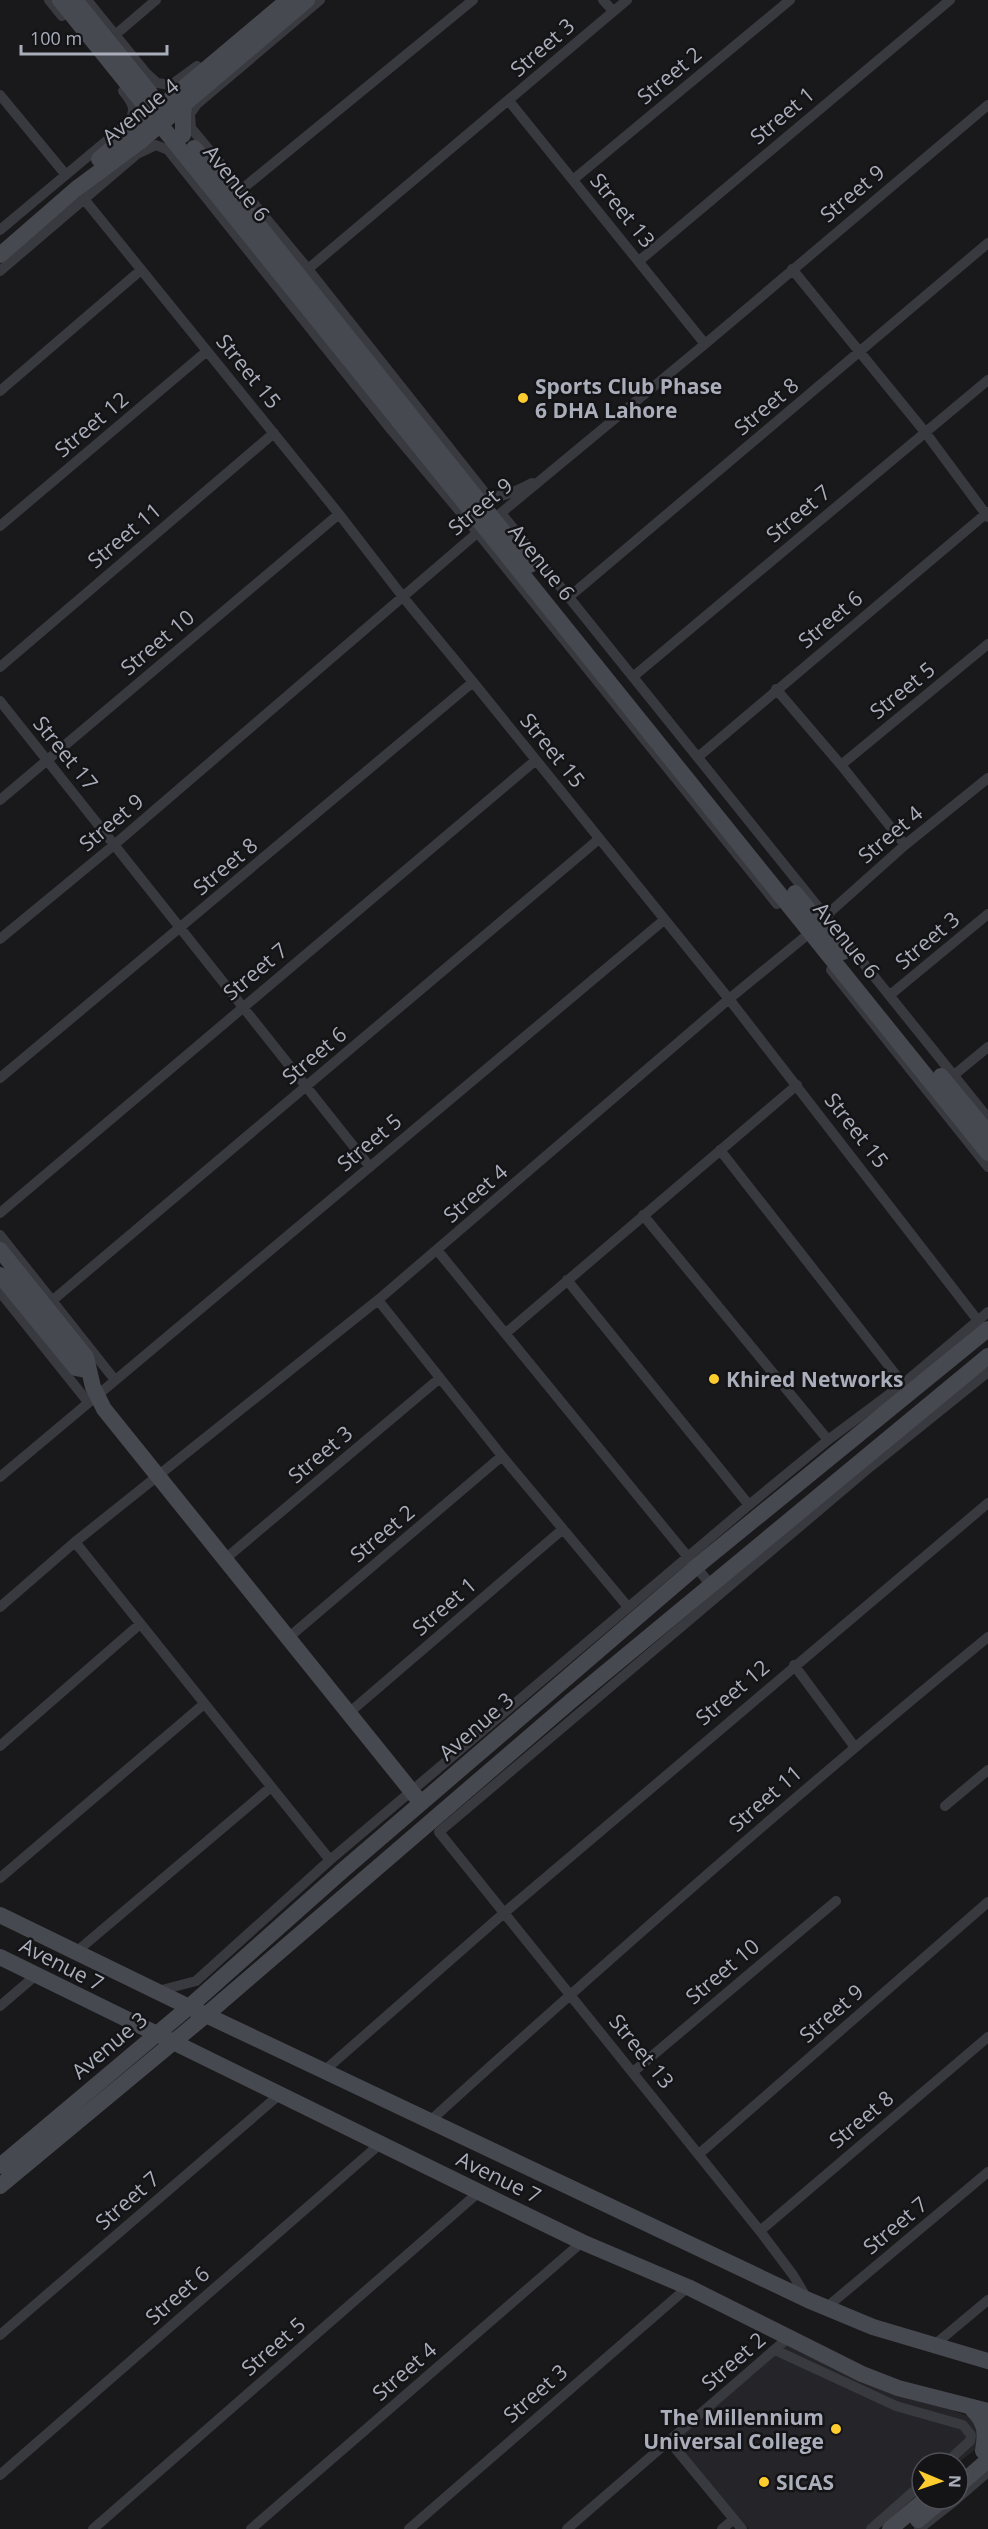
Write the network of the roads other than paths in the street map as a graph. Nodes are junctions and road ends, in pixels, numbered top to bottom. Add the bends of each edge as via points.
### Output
1 (49, 0) edge
2 (60, 0) edge
3 (75, 0) edge
4 (87, 0) edge
5 (156, 0) edge
6 (275, 0) edge
7 (288, 0) edge
8 (307, 0) edge
9 (320, 0) edge
10 (473, 0) edge
11 (603, 0) edge
12 (627, 0) edge
13 (790, 0) edge
14 (950, 0) edge
15 (613, 11) junction
16 (115, 35) junction
17 (137, 86) junction
18 (184, 89) junction
19 (0, 95) edge
20 (509, 101) junction
21 (988, 105) edge
22 (161, 116) junction
23 (133, 139) junction
24 (184, 145) junction
25 (66, 176) junction
26 (574, 179) junction
27 (242, 189) junction
28 (84, 199) junction
29 (0, 230) edge
30 (0, 243) edge
31 (988, 243) edge
32 (0, 255) edge
33 (639, 261) junction
34 (308, 269) junction
35 (141, 270) junction
36 (792, 270) junction
37 (0, 271) edge
38 (705, 344) junction
39 (207, 351) junction
40 (859, 353) junction
41 (988, 380) edge
42 (0, 391) edge
43 (925, 432) junction
44 (274, 433) junction
45 (542, 480) junction
46 (339, 514) junction
47 (987, 514) edge
48 (489, 523) junction
49 (0, 526) edge
50 (403, 597) junction
51 (569, 597) junction
52 (988, 644) edge
53 (0, 667) edge
54 (634, 676) junction
55 (474, 682) junction
56 (776, 689) junction
57 (0, 701) edge
58 (698, 757) junction
59 (536, 760) junction
60 (47, 761) junction
61 (841, 765) junction
62 (988, 778) edge
63 (0, 800) edge
64 (599, 839) junction
65 (114, 845) junction
66 (905, 845) junction
67 (988, 914) edge
68 (664, 920) junction
69 (815, 926) junction
70 (181, 928) junction
71 (0, 939) edge
72 (890, 995) junction
73 (729, 999) junction
74 (243, 1007) junction
75 (988, 1047) edge
76 (954, 1075) junction
77 (0, 1078) edge
78 (797, 1085) junction
79 (307, 1087) junction
80 (988, 1118) edge
81 (988, 1133) edge
82 (720, 1150) junction
83 (988, 1153) edge
84 (370, 1167) junction
85 (988, 1167) edge
86 (0, 1213) edge
87 (643, 1215) junction
88 (0, 1235) edge
89 (0, 1250) edge
90 (438, 1250) junction
91 (0, 1275) edge
92 (567, 1280) junction
93 (0, 1292) edge
94 (53, 1300) junction
95 (378, 1300) junction
96 (988, 1312) edge
97 (984, 1327) edge
98 (506, 1332) junction
99 (988, 1356) edge
100 (88, 1370) junction
101 (988, 1372) edge
102 (440, 1378) junction
103 (116, 1380) junction
104 (903, 1384) junction
105 (93, 1398) junction
106 (828, 1440) junction
107 (502, 1456) junction
108 (0, 1477) edge
109 (158, 1478) junction
110 (988, 1503) edge
111 (749, 1505) junction
112 (563, 1529) junction
113 (75, 1542) junction
114 (225, 1559) junction
115 (693, 1561) junction
116 (710, 1584) junction
117 (0, 1607) edge
118 (628, 1607) junction
119 (140, 1624) junction
120 (988, 1636) edge
121 (288, 1638) junction
122 (794, 1665) junction
123 (204, 1704) junction
124 (350, 1712) junction
125 (0, 1746) edge
126 (854, 1746) junction
127 (988, 1770) edge
128 (271, 1787) junction
129 (416, 1797) junction
130 (945, 1806) dead end
131 (330, 1860) junction
132 (0, 1878) edge
133 (836, 1901) dead end
134 (988, 1903) edge
135 (504, 1913) junction
136 (0, 1915) edge
137 (76, 1952) junction
138 (0, 1958) edge
139 (221, 1969) junction
140 (35, 1976) junction
141 (156, 1991) junction
142 (570, 1994) junction
143 (0, 2006) edge
144 (189, 2007) junction
145 (206, 2015) junction
146 (988, 2037) edge
147 (163, 2038) junction
148 (324, 2071) junction
149 (633, 2072) junction
150 (279, 2095) junction
151 (430, 2121) junction
152 (380, 2144) junction
153 (699, 2154) junction
154 (0, 2166) edge
155 (988, 2172) edge
156 (0, 2186) edge
157 (479, 2192) junction
158 (760, 2231) junction
159 (582, 2242) junction
160 (688, 2287) junction
161 (808, 2300) junction
162 (988, 2300) edge
163 (827, 2307) junction
164 (0, 2335) edge
165 (788, 2338) junction
166 (933, 2346) junction
167 (775, 2350) junction
168 (988, 2361) edge
169 (980, 2410) edge
170 (670, 2442) junction
171 (959, 2451) edge
172 (986, 2453) edge
173 (970, 2464) edge
174 (970, 2472) edge
175 (988, 2472) edge
176 (0, 2475) edge
177 (970, 2488) edge
178 (910, 2495) edge
179 (912, 2511) edge
180 (929, 2511) edge
181 (942, 2511) edge
182 (734, 2519) junction
183 (93, 2529) edge
184 (251, 2529) edge
185 (409, 2529) edge
186 (567, 2529) edge
187 (722, 2529) edge
188 (742, 2529) edge
189 (871, 2529) edge
190 (890, 2529) edge
191 (907, 2529) edge
192 (919, 2529) edge

1 - 17 street
2 - 17 main road, Avenue 6
3 - 17 main road, Avenue 6
4 - 16 street
5 - 16 street
6 - 18 street
7 - 18 main road, Avenue 4
8 - 18 main road, Avenue 4
9 - 24 street via 193,108
10 - 27 street
11 - 15 street
12 - 15 street, Street 3
13 - 26 street, Street 2
14 - 33 street, Street 1
15 - 20 street, Street 3
16 - 17 street
17 - 18 main road via 168,94
17 - 22 main road, Avenue 6
17 - 23 main road via 140,110
18 - 22 main road, Avenue 4
18 - 24 main road
19 - 25 street
20 - 26 street, Street 13
20 - 34 street, Street 3
21 - 36 street, Street 9
22 - 23 main road, Avenue 4
22 - 24 main road, Avenue 6
23 - 24 main road via 153,138
23 - 25 street
23 - 28 street
23 - 30 main road, Avenue 4
23 - 32 main road, Avenue 4
24 - 27 street
24 - 48 main road, Avenue 6
25 - 29 street
26 - 33 street, Street 13
27 - 34 street
28 - 35 street, Street 15
28 - 37 street
31 - 40 street, Street 8
33 - 38 street, Street 13
34 - 45 street via 486,494 499,496
35 - 39 street, Street 15
35 - 42 street
36 - 38 street, Street 9
36 - 40 street
38 - 45 street, Street 9
39 - 44 street, Street 15
39 - 49 street, Street 12
40 - 43 street
40 - 51 street, Street 8
41 - 43 street, Street 7
43 - 47 street
43 - 54 street, Street 7
44 - 46 street, Street 15
44 - 53 street, Street 11
45 - 48 street, Street 9
46 - 50 street, Street 15
46 - 60 street, Street 10
47 - 56 street, Street 6
48 - 50 street, Street 9
48 - 51 street
48 - 69 main road, Avenue 6
50 - 55 street, Street 15
50 - 65 street, Street 9
51 - 54 street
52 - 61 street, Street 5
54 - 58 street
55 - 59 street, Street 15
55 - 70 street, Street 8
56 - 58 street, Street 6
56 - 61 street
57 - 60 street, Street 17
58 - 69 street
59 - 64 street, Street 15
59 - 74 street, Street 7
60 - 63 street, Street 10
60 - 65 street, Street 17
61 - 66 street
62 - 66 street, Street 4
64 - 68 street, Street 15
64 - 79 street, Street 6
65 - 70 street, Street 17
65 - 71 street, Street 9
66 - 69 street, Street 4
67 - 72 street, Street 3
68 - 73 street, Street 15
68 - 84 street, Street 5
69 - 72 street
69 - 73 street, Street 4
69 - 81 main road, Avenue 6
69 - 83 main road, Avenue 6
69 - 85 street
70 - 74 street, Street 17
70 - 77 street, Street 8
72 - 76 street
73 - 78 street, Street 15
73 - 90 street, Street 4
74 - 79 street, Street 17
74 - 86 street, Street 7
75 - 76 street
76 - 80 street
78 - 82 street
78 - 97 street, Street 15
79 - 84 street, Street 17
79 - 94 street, Street 6
82 - 87 street
82 - 104 street
84 - 103 street, Street 5
87 - 92 street
87 - 106 street
88 - 94 street
89 - 100 main road via 86,1357
90 - 95 street, Street 4
90 - 98 street
91 - 100 main road via 76,1368
92 - 98 street
92 - 111 street
93 - 105 street
94 - 103 street
95 - 102 street
95 - 109 street, Street 4
96 - 97 street
97 - 104 street
97 - 115 main road, Avenue 3
98 - 115 street
99 - 116 main road, Avenue 3
100 - 105 main road
101 - 135 street, Street 13 via 438,1832
102 - 107 street
102 - 114 street, Street 3
103 - 105 street, Street 5
104 - 106 street
105 - 108 street
105 - 109 main road
106 - 111 street
107 - 112 street
107 - 121 street, Street 2
109 - 113 street
109 - 114 main road
110 - 122 street, Street 12
111 - 115 street
112 - 118 street
112 - 124 street, Street 1
113 - 117 street
113 - 119 street
114 - 121 main road
115 - 116 street
115 - 118 street
115 - 129 main road, Avenue 3
116 - 145 main road, Avenue 3
118 - 129 street
119 - 123 street
119 - 125 street
120 - 126 street, Street 11
121 - 124 main road
122 - 126 street
122 - 135 street, Street 12
123 - 128 street
123 - 132 street
124 - 129 main road
126 - 142 street, Street 11
127 - 130 street
128 - 131 street
128 - 137 street
129 - 131 street
129 - 139 main road, Avenue 3
131 - 139 street
133 - 149 street, Street 10
134 - 153 street, Street 9
135 - 142 street, Street 13
135 - 148 street, Street 12
136 - 137 main road, Avenue 7
137 - 141 main road, Avenue 7
138 - 140 main road, Avenue 7
139 - 141 street via 196,1981
139 - 144 main road, Avenue 3
140 - 143 street
140 - 147 main road, Avenue 7
141 - 144 main road, Avenue 7
142 - 149 street, Street 13
142 - 151 street, Street 11
144 - 145 main road, Avenue 7
144 - 147 main road, Avenue 3
145 - 147 main road, Avenue 3
145 - 148 main road, Avenue 7
146 - 158 street, Street 8
147 - 150 main road, Avenue 7
147 - 154 main road, Avenue 3
147 - 156 main road, Avenue 3
148 - 151 main road, Avenue 7
149 - 153 street, Street 13
150 - 152 main road, Avenue 7
150 - 164 street, Street 7
151 - 161 main road, Avenue 7
152 - 157 main road, Avenue 7
152 - 176 street, Street 6
153 - 158 street, Street 13
155 - 163 street, Street 7
157 - 159 main road, Avenue 7
157 - 183 street, Street 5
158 - 161 street, Street 13
159 - 160 main road, Avenue 7
159 - 184 street, Street 4
160 - 165 main road, Avenue 7
160 - 185 street, Street 3
161 - 163 main road, Avenue 7
162 - 166 street
163 - 166 main road, Avenue 7
165 - 167 street, Street 2
165 - 169 main road, Avenue 7 via 889,2385
166 - 168 main road, Avenue 7
167 - 170 street, Street 2
167 - 171 street via 896,2406 963,2425 971,2435
169 - 172 main road
170 - 182 street
170 - 186 street, Street 2
172 - 173 main road
172 - 174 main road
175 - 177 street
178 - 189 street
179 - 190 main road
180 - 191 main road
181 - 192 street
182 - 187 street
182 - 188 street

